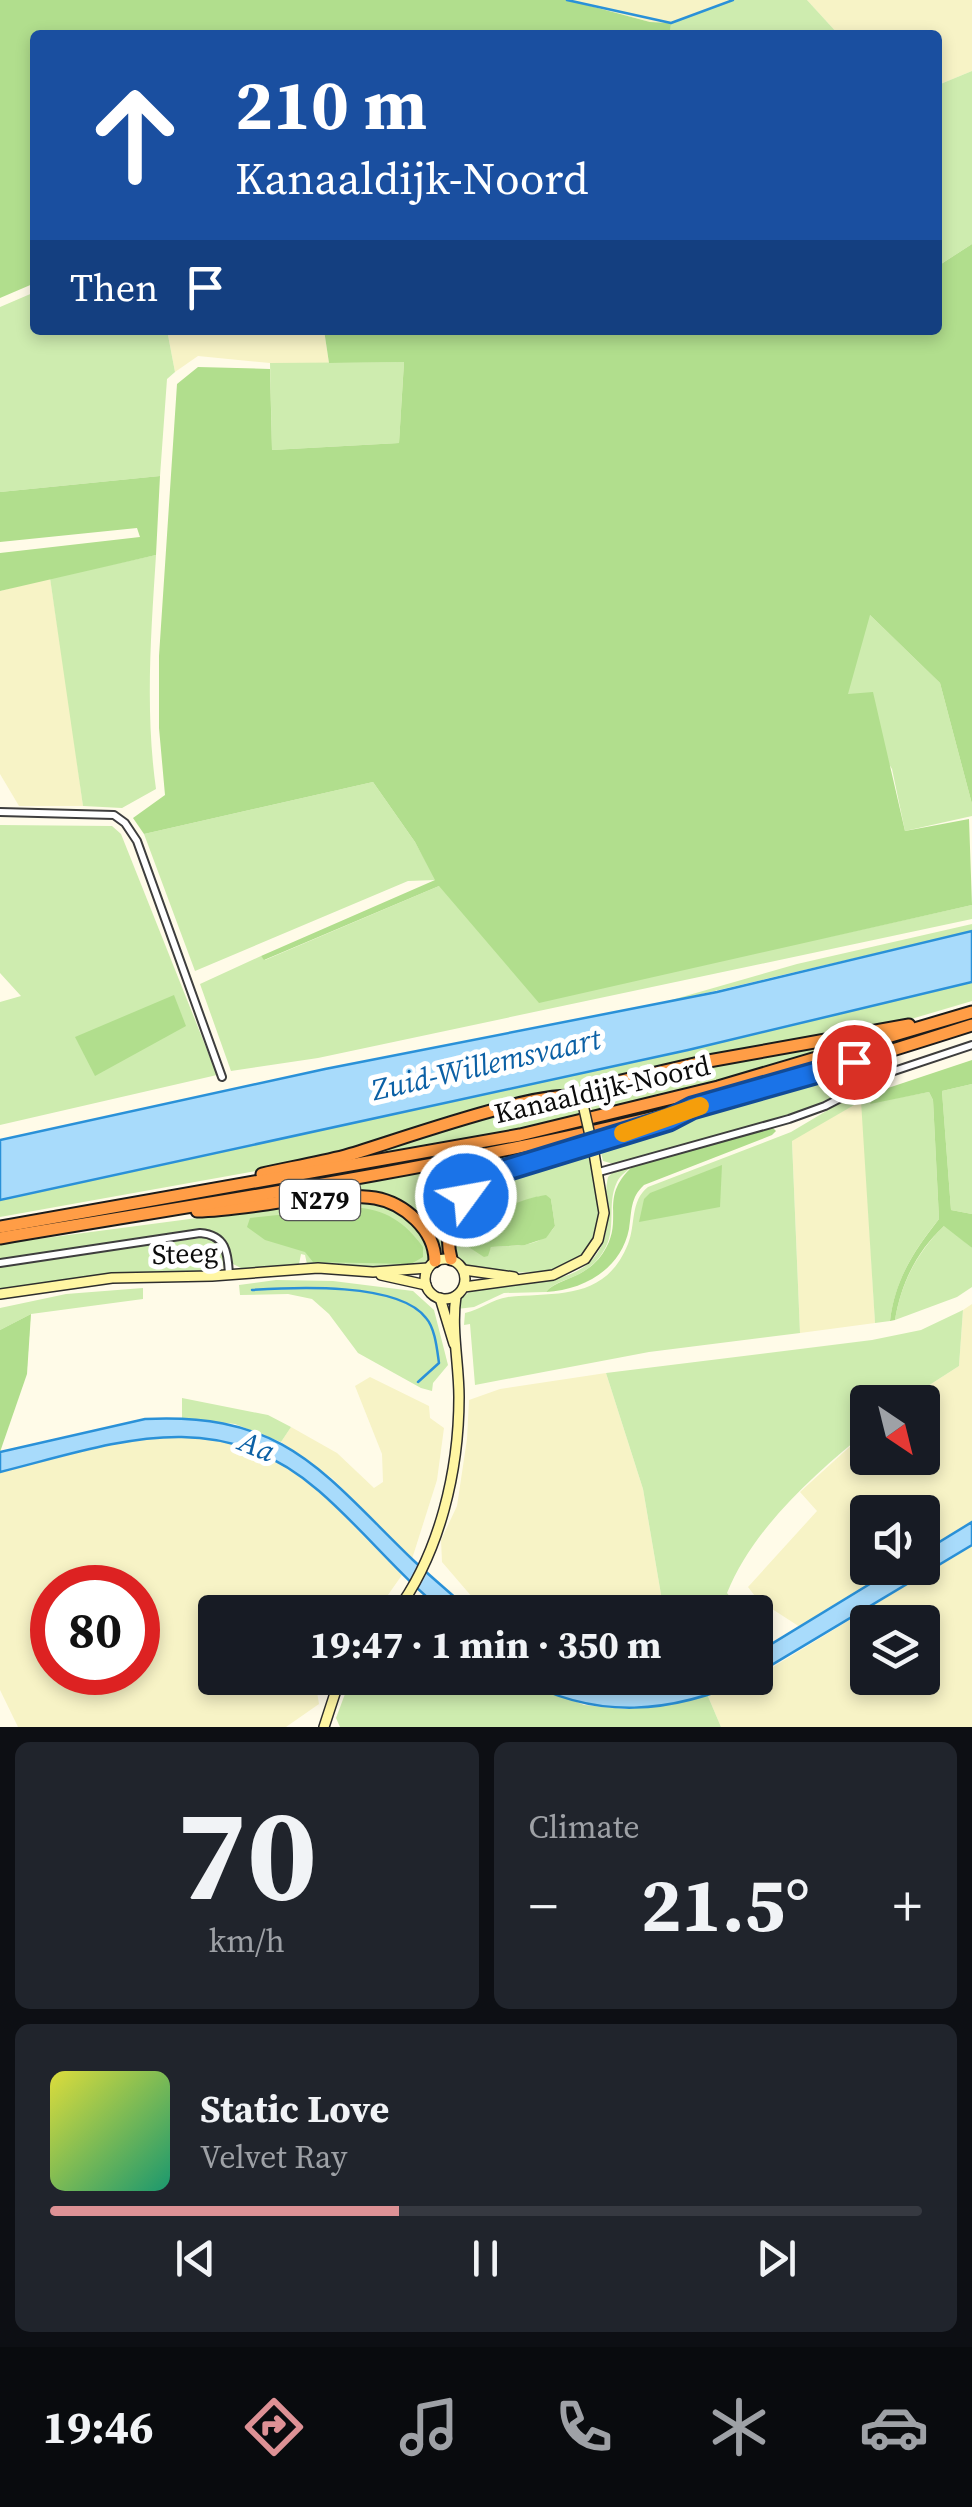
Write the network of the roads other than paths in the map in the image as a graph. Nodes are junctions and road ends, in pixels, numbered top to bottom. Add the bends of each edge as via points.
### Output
1 (0, 812) edge
2 (972, 1012) edge
3 (948, 1019) junction
4 (972, 1025) edge
5 (972, 1045) edge
6 (222, 1077) dead end
7 (583, 1104) junction
8 (692, 1108) junction
9 (598, 1172) junction
10 (206, 1191) junction
11 (173, 1210) junction
12 (0, 1227) edge
13 (0, 1238) edge
14 (450, 1259) junction
15 (0, 1262) edge
16 (431, 1264) junction
17 (464, 1270) junction
18 (373, 1272) junction
19 (229, 1275) junction
20 (522, 1278) junction
21 (426, 1285) junction
22 (464, 1287) junction
23 (0, 1294) edge
24 (456, 1296) junction
25 (440, 1298) junction
26 (456, 1346) junction
27 (406, 1595) edge
28 (334, 1695) edge
29 (324, 1727) edge

1 - 6 street via 106,814 125,823
2 - 3 highway, Kanaaldijk-Noord / N279
3 - 7 highway, N279 via 595,1087
3 - 10 highway, Kanaaldijk-Noord / N279 via 640,1108
4 - 8 highway, Kanaaldijk-Noord / N279
5 - 9 street via 891,1072 789,1119
7 - 9 main road, bridge
7 - 10 highway, N279 via 563,1094
8 - 11 highway, Kanaaldijk-Noord / N279 via 525,1146
8 - 14 highway, N279 via 494,1175 458,1207 448,1238
9 - 20 main road via 604,1213 592,1251 562,1272
10 - 12 highway, Kanaaldijk-Noord / N279
11 - 13 highway, Kanaaldijk-Noord / N279
11 - 16 highway, N279 via 381,1200 421,1226 432,1243
14 - 16 main road
14 - 17 main road
15 - 19 street via 200,1233 222,1242
16 - 18 main road, Steeg
16 - 21 main road
17 - 20 main road
17 - 22 main road
18 - 19 main road, Steeg via 318,1268
18 - 21 main road, Steeg
19 - 23 main road, Steeg via 112,1278
20 - 22 main road
21 - 25 main road
22 - 24 main road
24 - 25 main road
24 - 26 main road
25 - 26 main road
26 - 27 main road via 456,1452 446,1506
28 - 29 main road

